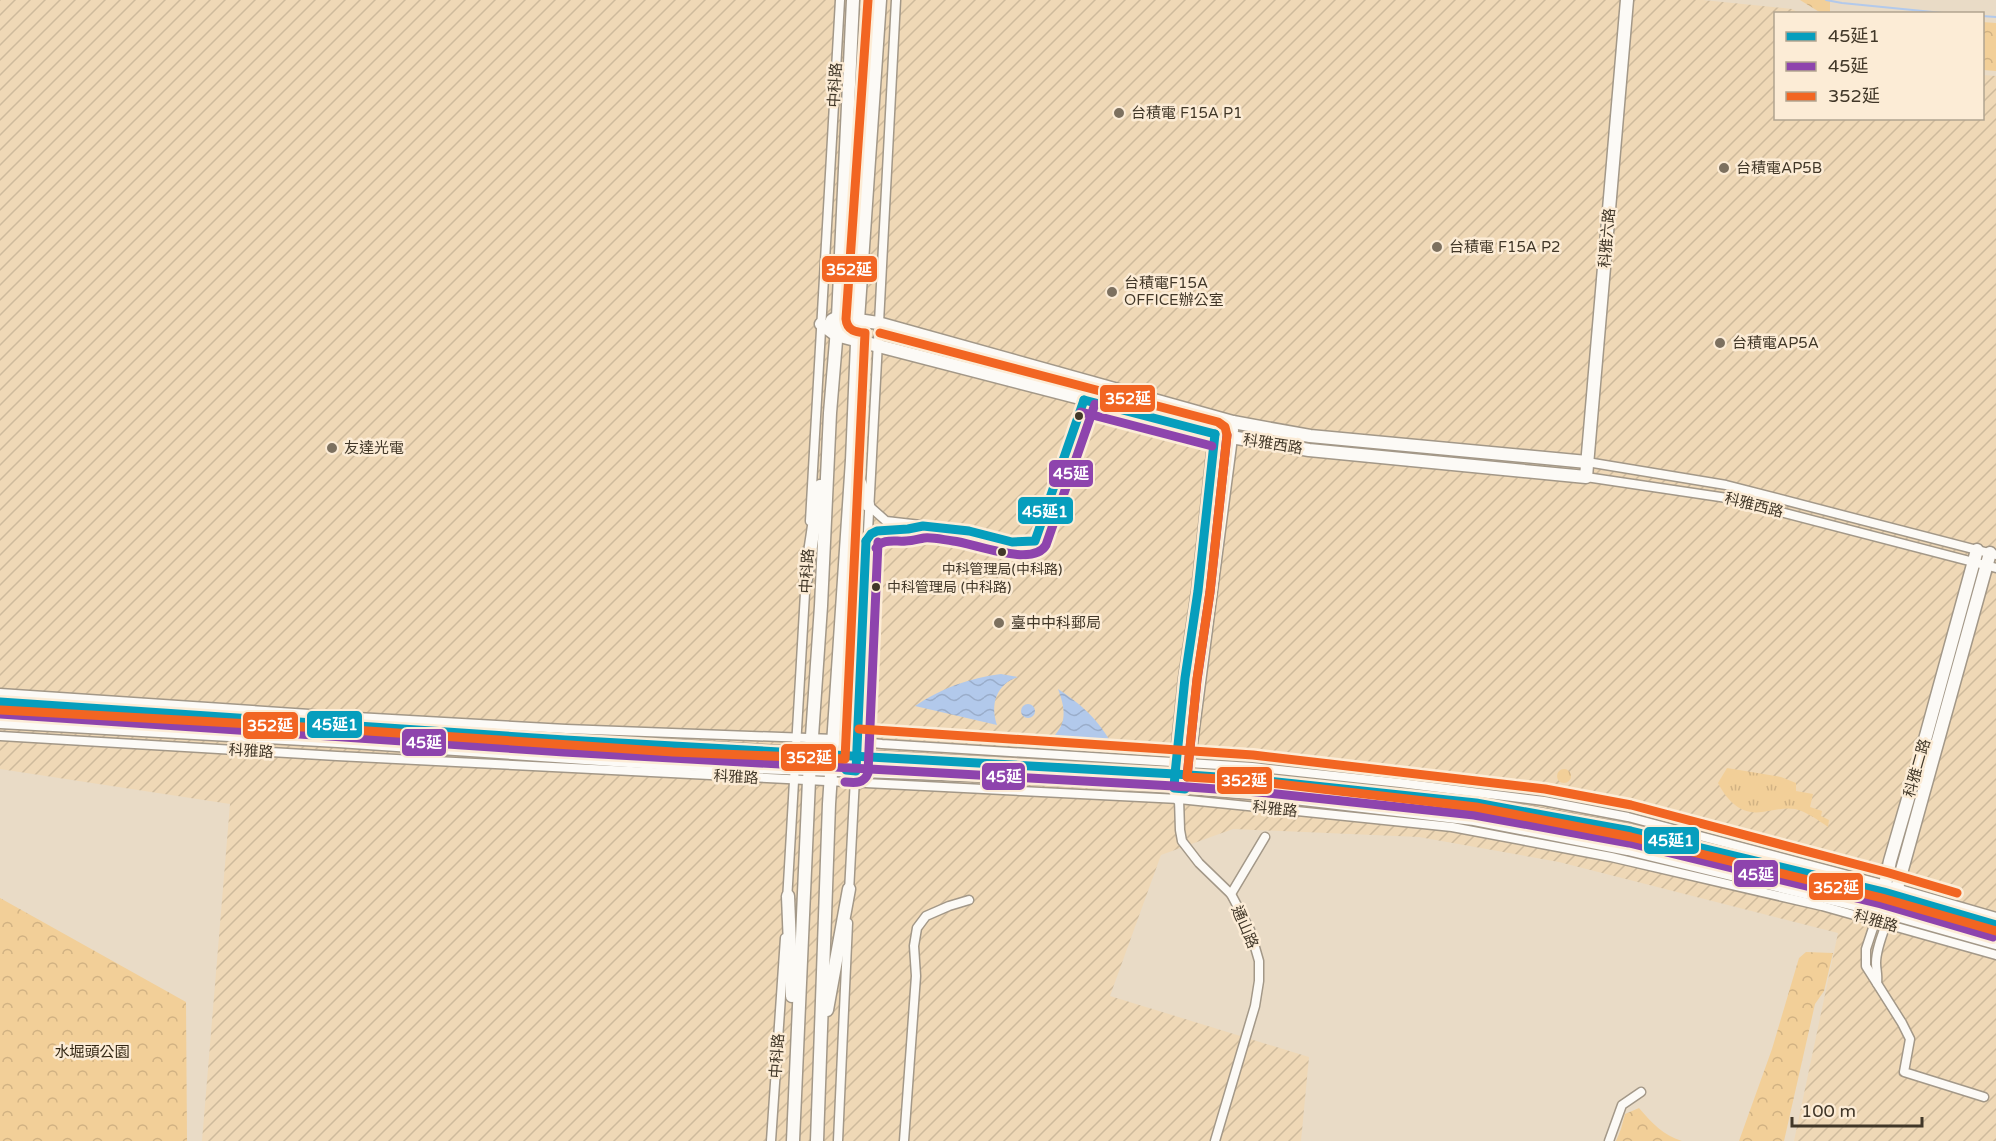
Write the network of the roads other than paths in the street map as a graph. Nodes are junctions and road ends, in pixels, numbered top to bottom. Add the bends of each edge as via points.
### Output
1 (840, 0) edge
2 (853, 0) edge
3 (880, 0) edge
4 (896, 0) edge
5 (1628, 0) edge
6 (838, 317) junction
7 (858, 320) junction
8 (878, 323) junction
9 (821, 324) junction
10 (836, 335) junction
11 (857, 341) junction
12 (877, 345) junction
13 (1084, 400) junction
14 (830, 413) junction
15 (1218, 417) junction
16 (1233, 422) junction
17 (1215, 434) junction
18 (1231, 437) junction
19 (852, 460) junction
20 (1587, 462) junction
21 (1586, 477) junction
22 (868, 505) junction
23 (1977, 549) junction
24 (1992, 561) edge
25 (1973, 562) junction
26 (806, 579) junction
27 (0, 693) edge
28 (0, 702) edge
29 (0, 722) edge
30 (0, 736) edge
31 (796, 738) junction
32 (811, 738) junction
33 (834, 739) junction
34 (858, 741) junction
35 (795, 754) junction
36 (811, 754) junction
37 (833, 755) junction
38 (857, 756) junction
39 (1182, 768) junction
40 (794, 774) junction
41 (809, 774) junction
42 (831, 776) junction
43 (855, 777) junction
44 (1180, 792) junction
45 (1265, 837) dead end
46 (849, 889) junction
47 (1891, 890) junction
48 (1231, 894) junction
49 (788, 896) junction
50 (969, 900) dead end
51 (1883, 917) junction
52 (1996, 917) edge
53 (1996, 925) edge
54 (1996, 943) edge
55 (1996, 955) edge
56 (1877, 982) junction
57 (819, 1052) junction
58 (795, 1078) junction
59 (1641, 1092) dead end
60 (1984, 1097) dead end
61 (771, 1141) edge
62 (793, 1141) edge
63 (817, 1141) edge
64 (838, 1141) edge
65 (904, 1141) edge
66 (1215, 1141) edge
67 (1609, 1141) edge

1 - 9 street, 中科路
2 - 6 street, 中科路
3 - 7 street
4 - 8 street
5 - 20 street, 科雅六路
6 - 7 street, 科雅西路
6 - 9 street
6 - 10 street, 中科路
7 - 8 street, 科雅西路
7 - 11 street
8 - 12 street
8 - 15 street, 科雅西路
9 - 10 street, 科雅西路
9 - 26 street, 中科路
10 - 11 street, 科雅西路
10 - 14 street, 中科路
11 - 12 street, 科雅西路
11 - 19 street
12 - 13 street, 科雅西路
12 - 22 street
13 - 17 street, 科雅西路
13 - 22 street via 1035,541 886,521
14 - 26 street
14 - 32 street, 中科路
15 - 16 street, 科雅西路
15 - 17 street
16 - 18 street
16 - 20 street, 科雅西路 via 1310,436
17 - 18 street, 科雅西路
17 - 39 street via 1185,678
18 - 21 street, 科雅西路 via 1309,450
18 - 39 street
19 - 22 street
19 - 33 street
20 - 21 street, 科雅六路
20 - 23 street, 科雅西路 via 1726,485
21 - 25 street, 科雅西路 via 1727,498
22 - 34 street
23 - 24 street, 科雅西路
23 - 25 street, 科雅二路
24 - 25 street, 科雅西路
24 - 47 street, 科雅二路
25 - 47 street, 科雅二路 via 1890,861
26 - 31 street, 中科路
27 - 31 street, 科雅路 via 566,729
28 - 35 street, 科雅路
29 - 40 street, 科雅路 via 338,741
30 - 40 street, 科雅路 via 314,755
31 - 32 street, 科雅路
31 - 35 street, 中科路
32 - 33 street, 科雅路
32 - 36 street, 中科路
33 - 34 street, 科雅路
33 - 37 street
34 - 38 street
34 - 39 street, 科雅路
35 - 36 street, 科雅路
35 - 40 street, 中科路
36 - 37 street, 科雅路
36 - 41 street, 中科路
37 - 38 street, 科雅路
37 - 42 street
38 - 39 street, 科雅路
38 - 43 street
39 - 44 street
39 - 47 street, 科雅路 via 1476,803 1631,831
40 - 41 street, 科雅路
40 - 49 street, 中科路
41 - 42 street, 科雅路
41 - 58 street, 中科路
42 - 43 street, 科雅路
42 - 57 street
43 - 44 street, 科雅路 via 1090,781
43 - 46 street
44 - 48 street, 通山路 via 1182,841
44 - 51 street, 科雅路 via 1252,793 1474,819 1628,849
45 - 48 street
46 - 57 street
46 - 64 street
47 - 51 street, 科雅二路
47 - 52 street, 科雅路
47 - 53 street, 科雅路
48 - 66 street, 通山路 via 1250,930 1259,981
49 - 58 street
49 - 61 street, 中科路
50 - 65 street via 926,916 917,928
51 - 54 street, 科雅路
51 - 55 street, 科雅路
51 - 56 street, 科雅二路
51 - 56 street, 科雅二路 via 1866,949 1866,966
56 - 60 street, 科雅二路 via 1910,1039 1904,1072
57 - 63 street
58 - 62 street, 中科路
59 - 67 street via 1622,1105

